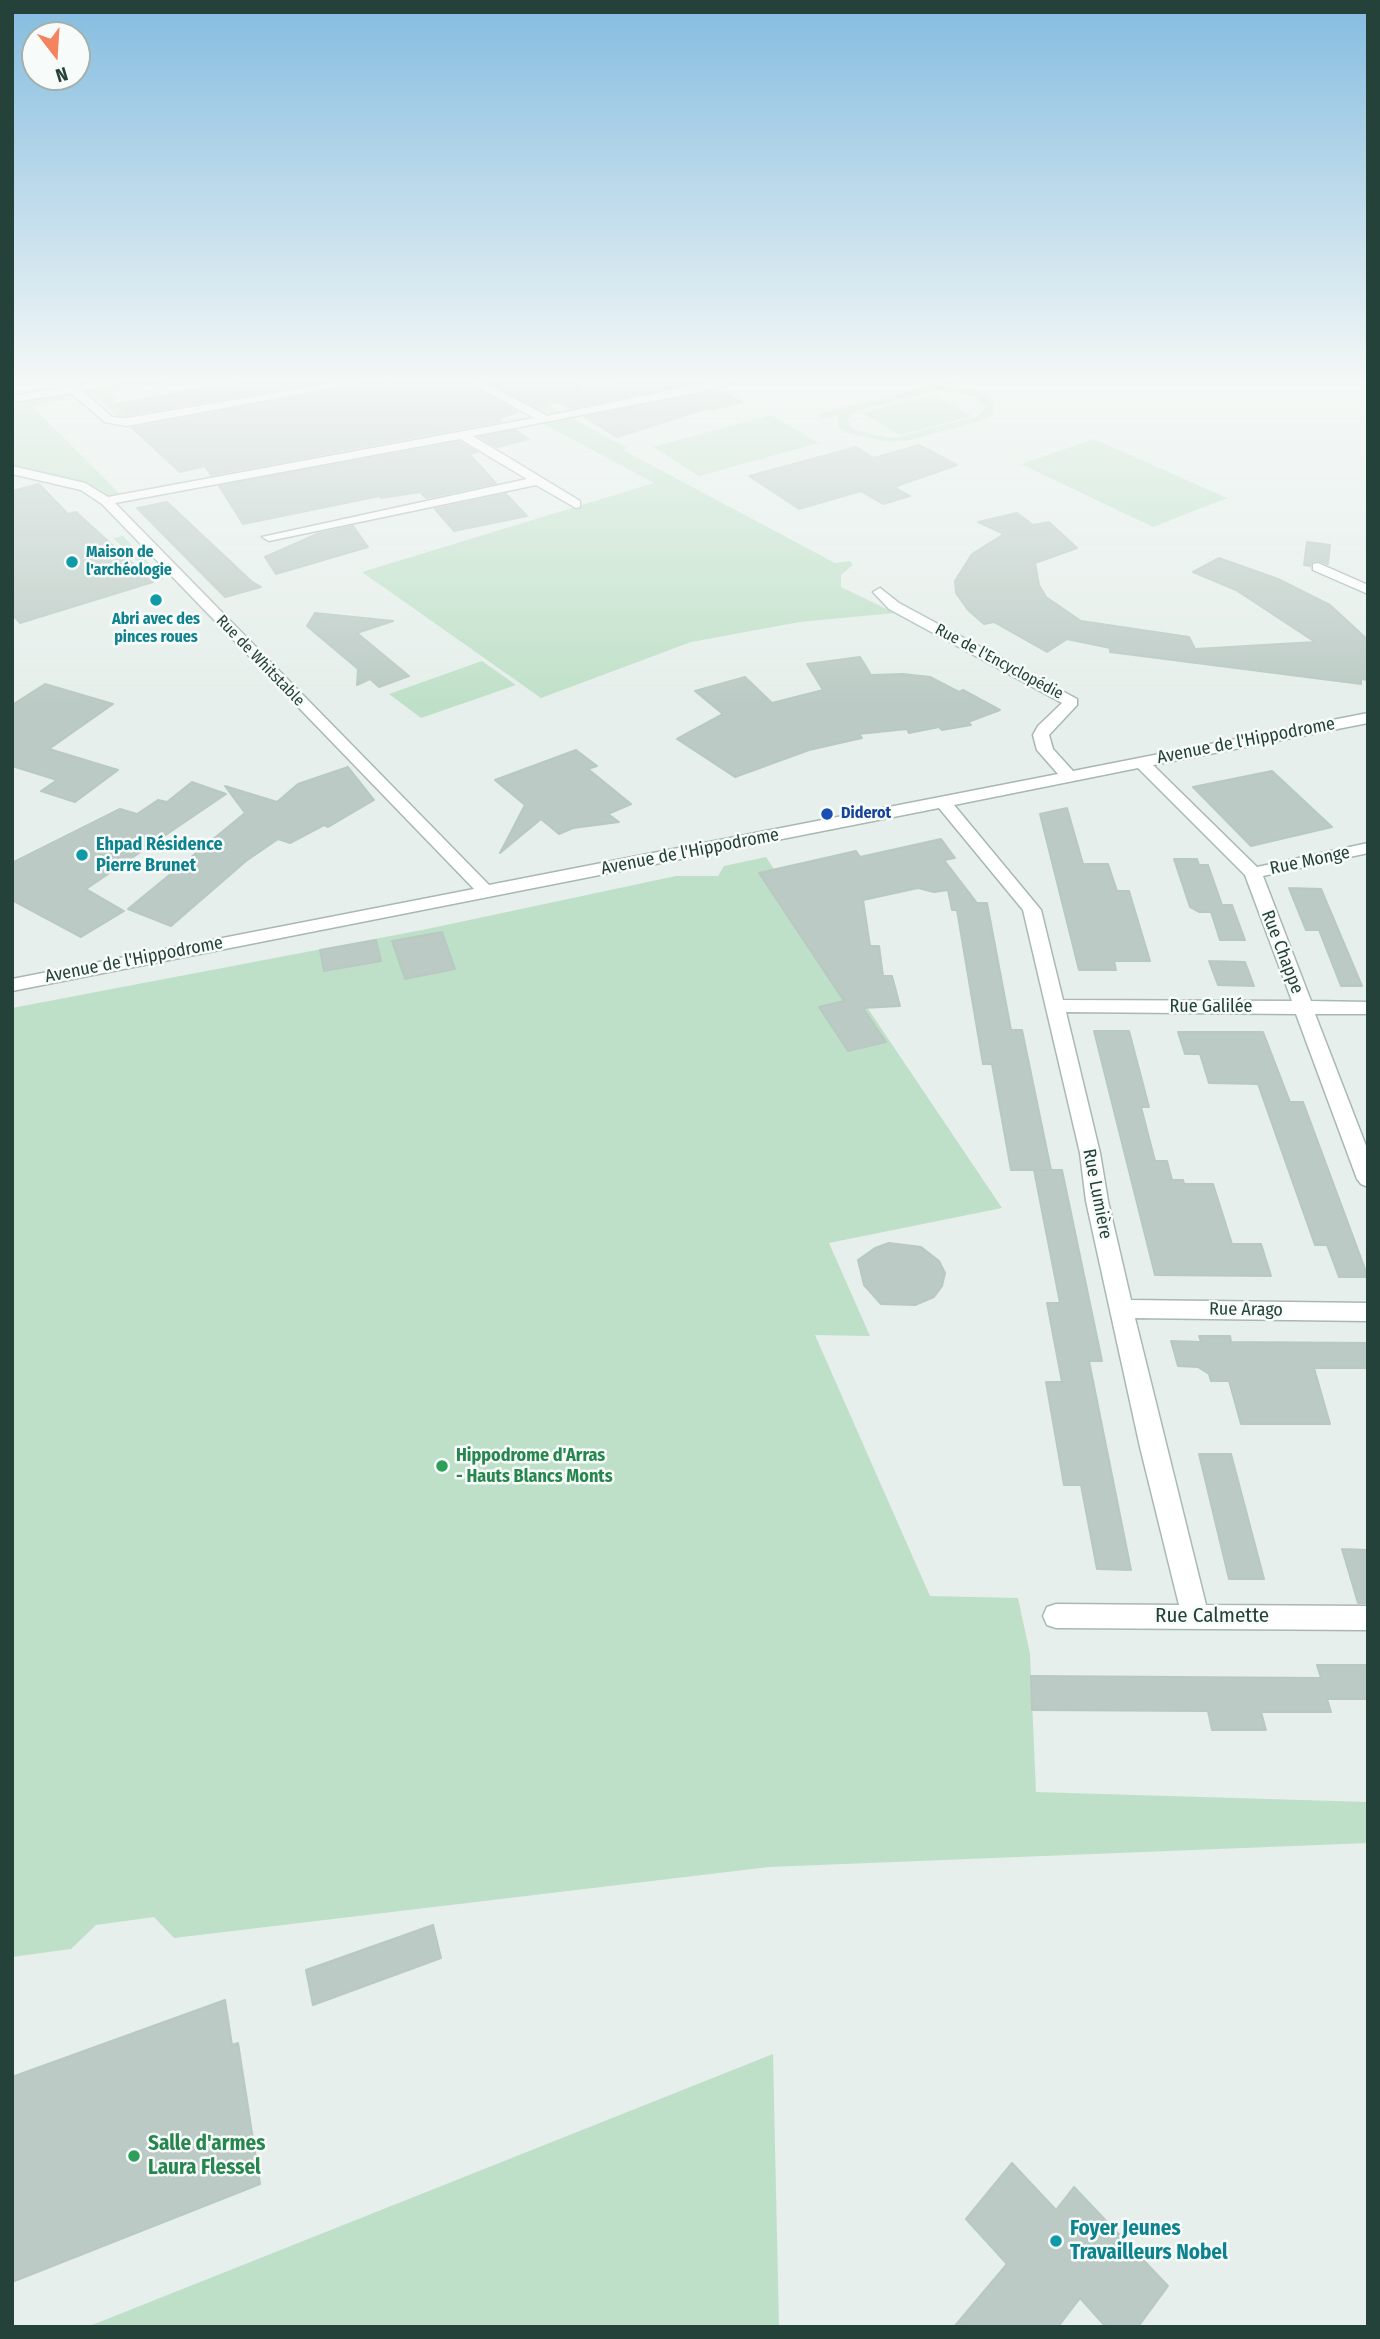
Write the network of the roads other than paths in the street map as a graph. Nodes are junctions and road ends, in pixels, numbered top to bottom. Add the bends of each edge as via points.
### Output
1 (81, 486) edge
2 (185, 486) edge
3 (510, 486) edge
4 (545, 486) edge
5 (106, 501) junction
6 (576, 504) dead end
7 (269, 537) dead end
8 (1318, 567) dead end
9 (1368, 590) edge
10 (880, 592) dead end
11 (1368, 718) edge
12 (1141, 762) junction
13 (1068, 776) junction
14 (942, 801) junction
15 (1368, 848) edge
16 (1253, 873) junction
17 (485, 892) junction
18 (12, 985) edge
19 (1055, 1006) junction
20 (1304, 1007) junction
21 (1368, 1008) edge
22 (1368, 1179) edge
23 (1124, 1309) junction
24 (1368, 1312) edge
25 (1195, 1615) junction
26 (1056, 1616) dead end
27 (1368, 1618) edge

1 - 5 street, Rue de Whitstable
2 - 5 street
3 - 7 street
4 - 6 street
5 - 17 street, Rue de Whitstable
8 - 9 street
10 - 13 street, Rue de l'Encyclopédie via 894,607 1072,702 1041,735 1050,757
11 - 12 street, Avenue de l'Hippodrome
12 - 13 street, Avenue de l'Hippodrome
12 - 16 street, Rue Chappe
13 - 14 street, Avenue de l'Hippodrome
14 - 17 street, Avenue de l'Hippodrome
14 - 19 street, Rue Lumière via 1027,901
15 - 16 street, Rue Monge
16 - 20 street, Rue Chappe
17 - 18 street, Avenue de l'Hippodrome
19 - 20 street, Rue Galilée
19 - 23 street, Rue Lumière
20 - 21 street, Rue Galilée
20 - 22 street, Rue Chappe
23 - 24 street, Rue Arago
23 - 25 street, Rue Lumière via 1152,1447
25 - 26 street, Rue Calmette
25 - 27 street, Rue Calmette

